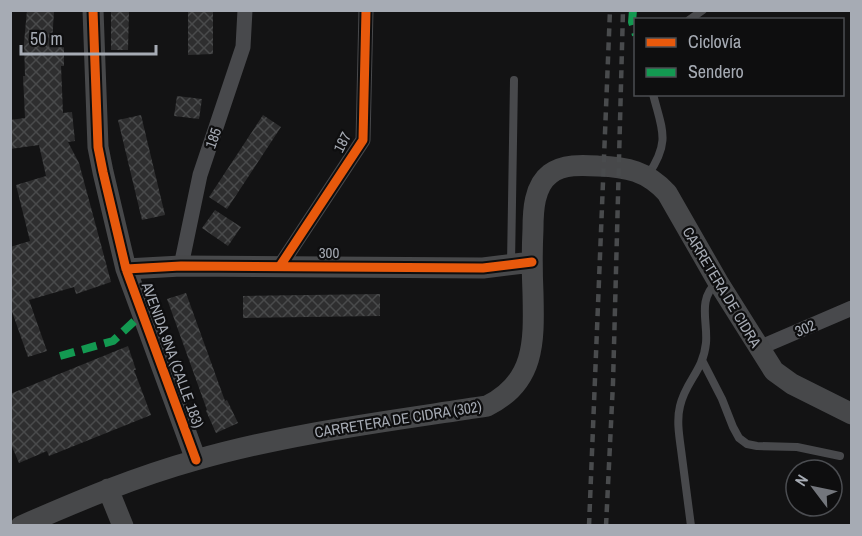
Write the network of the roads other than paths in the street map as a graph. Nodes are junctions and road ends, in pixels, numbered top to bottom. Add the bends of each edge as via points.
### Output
1 (93, 10) edge
2 (245, 10) edge
3 (366, 10) edge
4 (514, 80) dead end
5 (654, 96) edge
6 (597, 166) joint
7 (647, 176) junction
8 (532, 262) junction
9 (511, 265) junction
10 (181, 266) junction
11 (280, 267) junction
12 (126, 269) junction
13 (718, 282) junction
14 (852, 308) edge
15 (759, 348) junction
16 (703, 362) junction
17 (852, 414) edge
18 (840, 456) dead end
19 (196, 460) junction
20 (108, 489) junction
21 (21, 525) edge
22 (123, 525) edge
23 (691, 525) edge

1 - 12 main road, AVENIDA 9NA (CALLE 183) via 98,147
2 - 10 street, 185 via 243,47 200,175
3 - 11 street, 187 via 363,140
4 - 9 lane
5 - 7 lane via 663,128 663,145
6 - 7 main road, CARRETERA DE CIDRA via 635,170
6 - 8 main road, CARRETERA DE CIDRA (302) via 559,169 540,186 533,215
7 - 13 main road, CARRETERA DE CIDRA via 668,193
8 - 9 main road, 300
8 - 19 main road, CARRETERA DE CIDRA (302) via 534,336 530,355 516,385 502,399 487,406 294,436
9 - 11 main road, 300
10 - 11 main road, 300
10 - 12 main road, 300
12 - 19 main road, AVENIDA 9NA (CALLE 183)
13 - 15 main road, CARRETERA DE CIDRA
13 - 16 lane via 707,295 703,309
14 - 15 street, 302
15 - 17 main road, CARRETERA DE CIDRA via 774,371 792,384
16 - 18 lane via 733,427 747,444 797,447
16 - 23 lane via 685,389 679,408
19 - 20 main road, CARRETERA DE CIDRA (302)
20 - 21 main road, CARRETERA DE CIDRA (302)
20 - 22 main road

